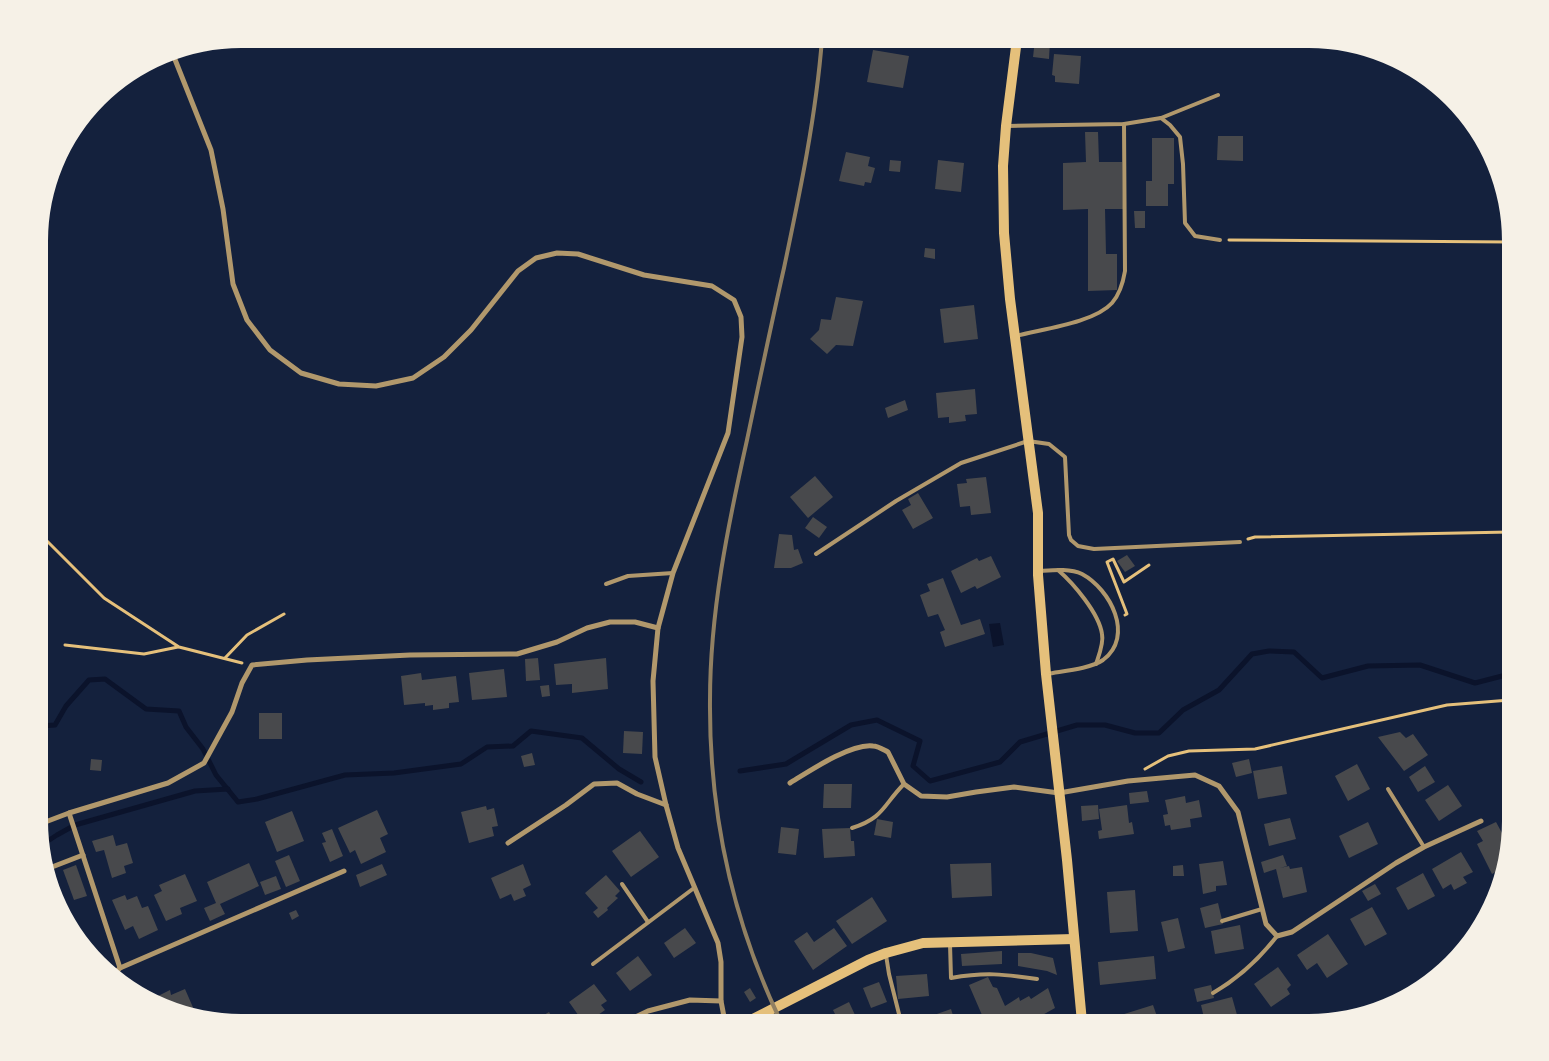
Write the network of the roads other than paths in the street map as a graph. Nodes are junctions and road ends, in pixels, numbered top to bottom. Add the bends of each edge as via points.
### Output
1 (1016, 48) edge
2 (175, 59) edge
3 (1218, 95) dead end
4 (1161, 118) junction
5 (1124, 124) junction
6 (1006, 128) junction
7 (1220, 240) road end
8 (1014, 336) junction
9 (1028, 441) junction
10 (1240, 542) road end
11 (816, 554) dead end
12 (1057, 570) junction
13 (1038, 571) junction
14 (673, 573) junction
15 (606, 584) dead end
16 (658, 628) junction
17 (1096, 664) junction
18 (1046, 674) junction
19 (790, 783) dead end
20 (904, 784) junction
21 (1388, 789) dead end
22 (1059, 793) junction
23 (666, 805) junction
24 (69, 813) junction
25 (48, 821) edge
26 (1481, 821) dead end
27 (852, 828) dead end
28 (508, 843) dead end
29 (1424, 847) junction
30 (84, 855) junction
31 (53, 867) edge
32 (344, 872) dead end
33 (622, 884) dead end
34 (694, 888) junction
35 (1262, 909) junction
36 (1222, 921) dead end
37 (648, 922) junction
38 (1277, 936) junction
39 (1074, 939) junction
40 (950, 942) junction
41 (886, 953) junction
42 (593, 964) dead end
43 (120, 968) joint
44 (1037, 980) dead end
45 (1213, 993) dead end
46 (720, 1001) junction
47 (642, 1014) edge
48 (723, 1014) edge
49 (763, 1014) edge
50 (899, 1014) edge
51 (1081, 1014) edge

1 - 6 main road
2 - 14 street via 211,150 236,293 247,320 270,350 300,373 339,384 376,386 413,378 444,357 471,330 518,270 536,258 557,253 578,254 644,275 712,286 734,300 741,317 742,337 728,433
3 - 4 lane
4 - 5 lane
4 - 7 lane via 1180,137 1185,223 1195,236
5 - 6 lane
5 - 8 lane via 1125,271 1117,297 1092,317
6 - 8 main road via 1004,233
8 - 9 main road
9 - 10 lane via 1049,444 1064,457 1069,536 1078,546 1103,549
9 - 11 lane via 961,463
9 - 13 main road via 1038,513
12 - 13 lane
12 - 17 lane via 1077,589 1099,621 1103,635
12 - 17 lane via 1080,573 1093,581 1109,600 1118,619 1115,644 1109,654
13 - 18 main road
14 - 15 lane via 628,576
14 - 16 street
16 - 23 street via 653,681 655,757
16 - 24 street via 635,622 610,622 517,654 410,655 252,665 232,712 204,763 168,783
17 - 18 lane
18 - 22 main road
19 - 20 street via 827,760 873,746 888,752
20 - 22 street via 921,796 947,797 1014,787
20 - 27 lane via 884,811
21 - 29 lane
22 - 35 street via 1128,781 1195,775 1218,786 1238,812
22 - 39 main road
23 - 28 street via 617,783 594,784
23 - 34 street
24 - 25 street
24 - 30 street
26 - 29 street
29 - 38 street via 1396,862 1292,932
30 - 31 street
30 - 43 street
32 - 43 street
33 - 37 lane
34 - 37 lane
34 - 46 street via 718,943
35 - 36 lane
35 - 38 street via 1266,924
37 - 42 lane
38 - 45 lane via 1230,983
39 - 40 main road
39 - 51 main road
40 - 41 main road via 924,943
40 - 44 lane via 951,978 1001,974
41 - 49 main road
41 - 50 lane
46 - 47 street via 690,1000
46 - 48 street

